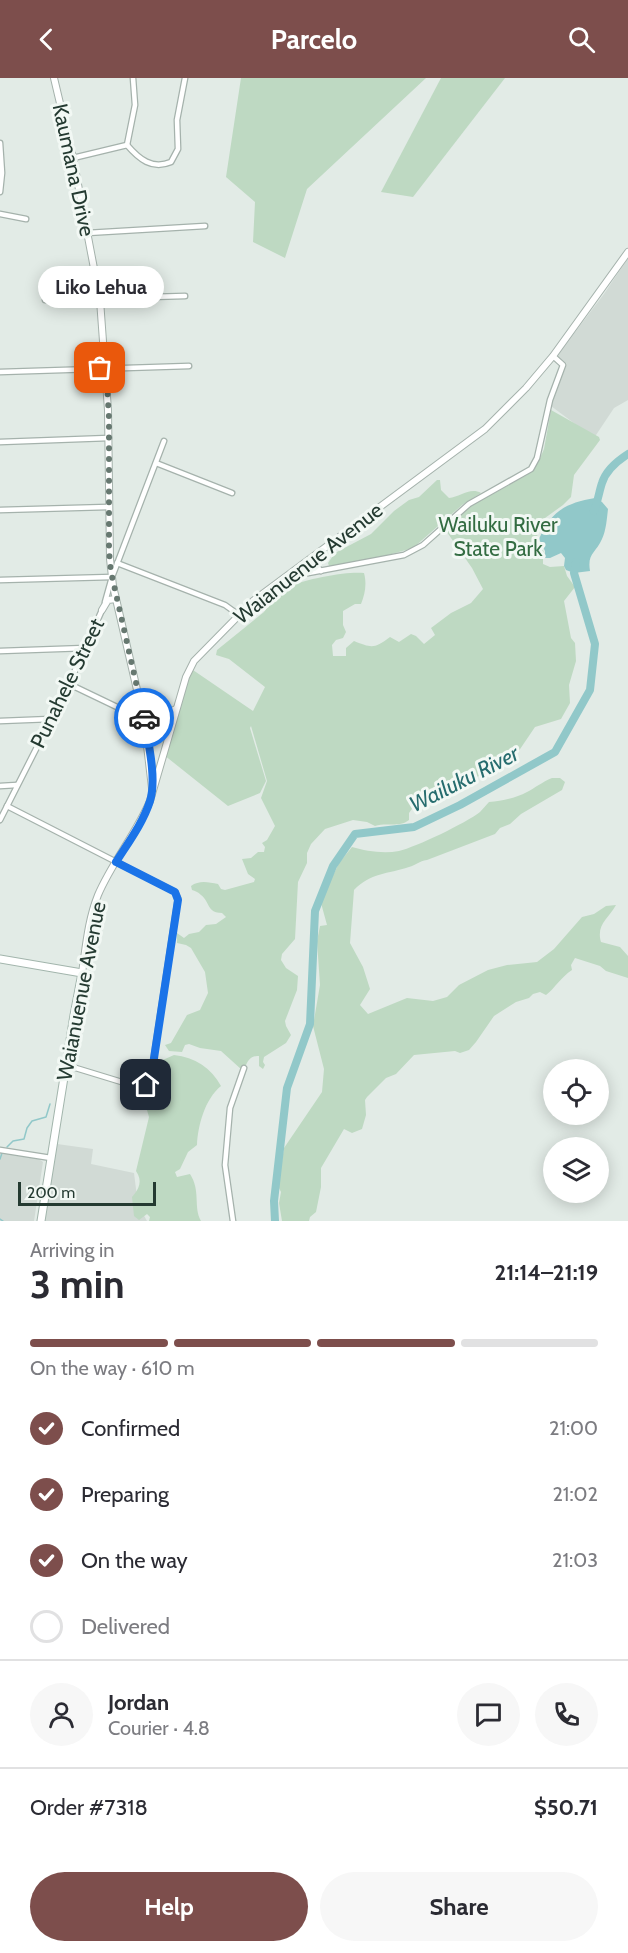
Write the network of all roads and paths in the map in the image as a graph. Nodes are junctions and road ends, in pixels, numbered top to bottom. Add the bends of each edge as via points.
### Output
1 (54, 78) edge
2 (133, 78) edge
3 (185, 78) edge
4 (0, 143) edge
5 (127, 145) junction
6 (73, 158) junction
7 (0, 192) edge
8 (0, 214) edge
9 (26, 219) dead end
10 (205, 225) dead end
11 (87, 233) junction
12 (628, 252) edge
13 (185, 296) dead end
14 (45, 300) dead end
15 (100, 300) junction
16 (553, 356) junction
17 (189, 366) dead end
18 (106, 368) junction
19 (0, 372) edge
20 (109, 438) junction
21 (164, 441) dead end
22 (0, 442) edge
23 (156, 463) junction
24 (232, 493) dead end
25 (108, 507) junction
26 (0, 510) edge
27 (310, 559) junction
28 (117, 563) junction
29 (321, 571) junction
30 (112, 576) junction
31 (283, 578) junction
32 (0, 580) edge
33 (116, 599) junction
34 (102, 610) junction
35 (239, 615) junction
36 (86, 648) junction
37 (0, 651) edge
38 (69, 684) junction
39 (176, 708) junction
40 (51, 719) junction
41 (144, 720) junction
42 (0, 721) edge
43 (17, 785) junction
44 (0, 786) edge
45 (151, 798) junction
46 (7, 806) junction
47 (0, 820) edge
48 (116, 862) junction
49 (0, 959) edge
50 (82, 973) junction
51 (66, 1065) junction
52 (244, 1068) dead end
53 (0, 1150) edge
54 (51, 1158) junction
55 (41, 1221) edge
56 (233, 1221) edge

1 - 6 street, Kaumana Drive
2 - 5 street via 135,105
3 - 5 street via 177,120 178,149 171,162 144,162
4 - 7 street
5 - 6 street
6 - 11 street, Kaumana Drive
8 - 9 street
10 - 11 street
11 - 15 street, Kaumana Drive
12 - 16 street, Waianuenue Avenue
13 - 15 street
14 - 15 street
15 - 18 street, Kaumana Drive
16 - 27 street, Waianuenue Avenue via 485,429
16 - 29 street via 563,365 531,469 469,504 414,551 396,558
17 - 18 street
18 - 19 street
18 - 20 street, Kaumana Drive
20 - 22 street
20 - 25 street, Kaumana Drive
21 - 23 street, Punahele Street
23 - 24 street
23 - 28 street, Punahele Street
25 - 26 street
25 - 30 street, Kaumana Drive
27 - 29 street
27 - 31 street, Waianuenue Avenue
28 - 30 street, Punahele Street
28 - 35 street via 225,605
29 - 31 street
30 - 32 street
30 - 33 street, Kaumana Drive
30 - 34 street, Punahele Street
31 - 35 street, Waianuenue Avenue
33 - 34 street via 108,600
33 - 41 street, Kaumana Drive
34 - 36 street, Punahele Street
35 - 39 street, Waianuenue Avenue via 194,661
36 - 37 street
36 - 38 street, Punahele Street
38 - 40 street, Punahele Street
38 - 41 street
39 - 41 street
39 - 45 street, Waianuenue Avenue
40 - 42 street
40 - 43 street, Punahele Street
41 - 45 street, Kaumana Drive
43 - 44 street
43 - 46 street, Punahele Street
45 - 48 street, Waianuenue Avenue
46 - 47 street, Punahele Street
46 - 48 street
48 - 50 street, Waianuenue Avenue via 89,923
48 - 51 street via 177,895 178,900 151,1078 138,1087
49 - 50 main road
50 - 51 main road, Waianuenue Avenue
51 - 54 main road, Waianuenue Avenue
52 - 56 street via 230,1108 225,1165
53 - 54 street
54 - 55 main road, Waianuenue Avenue

